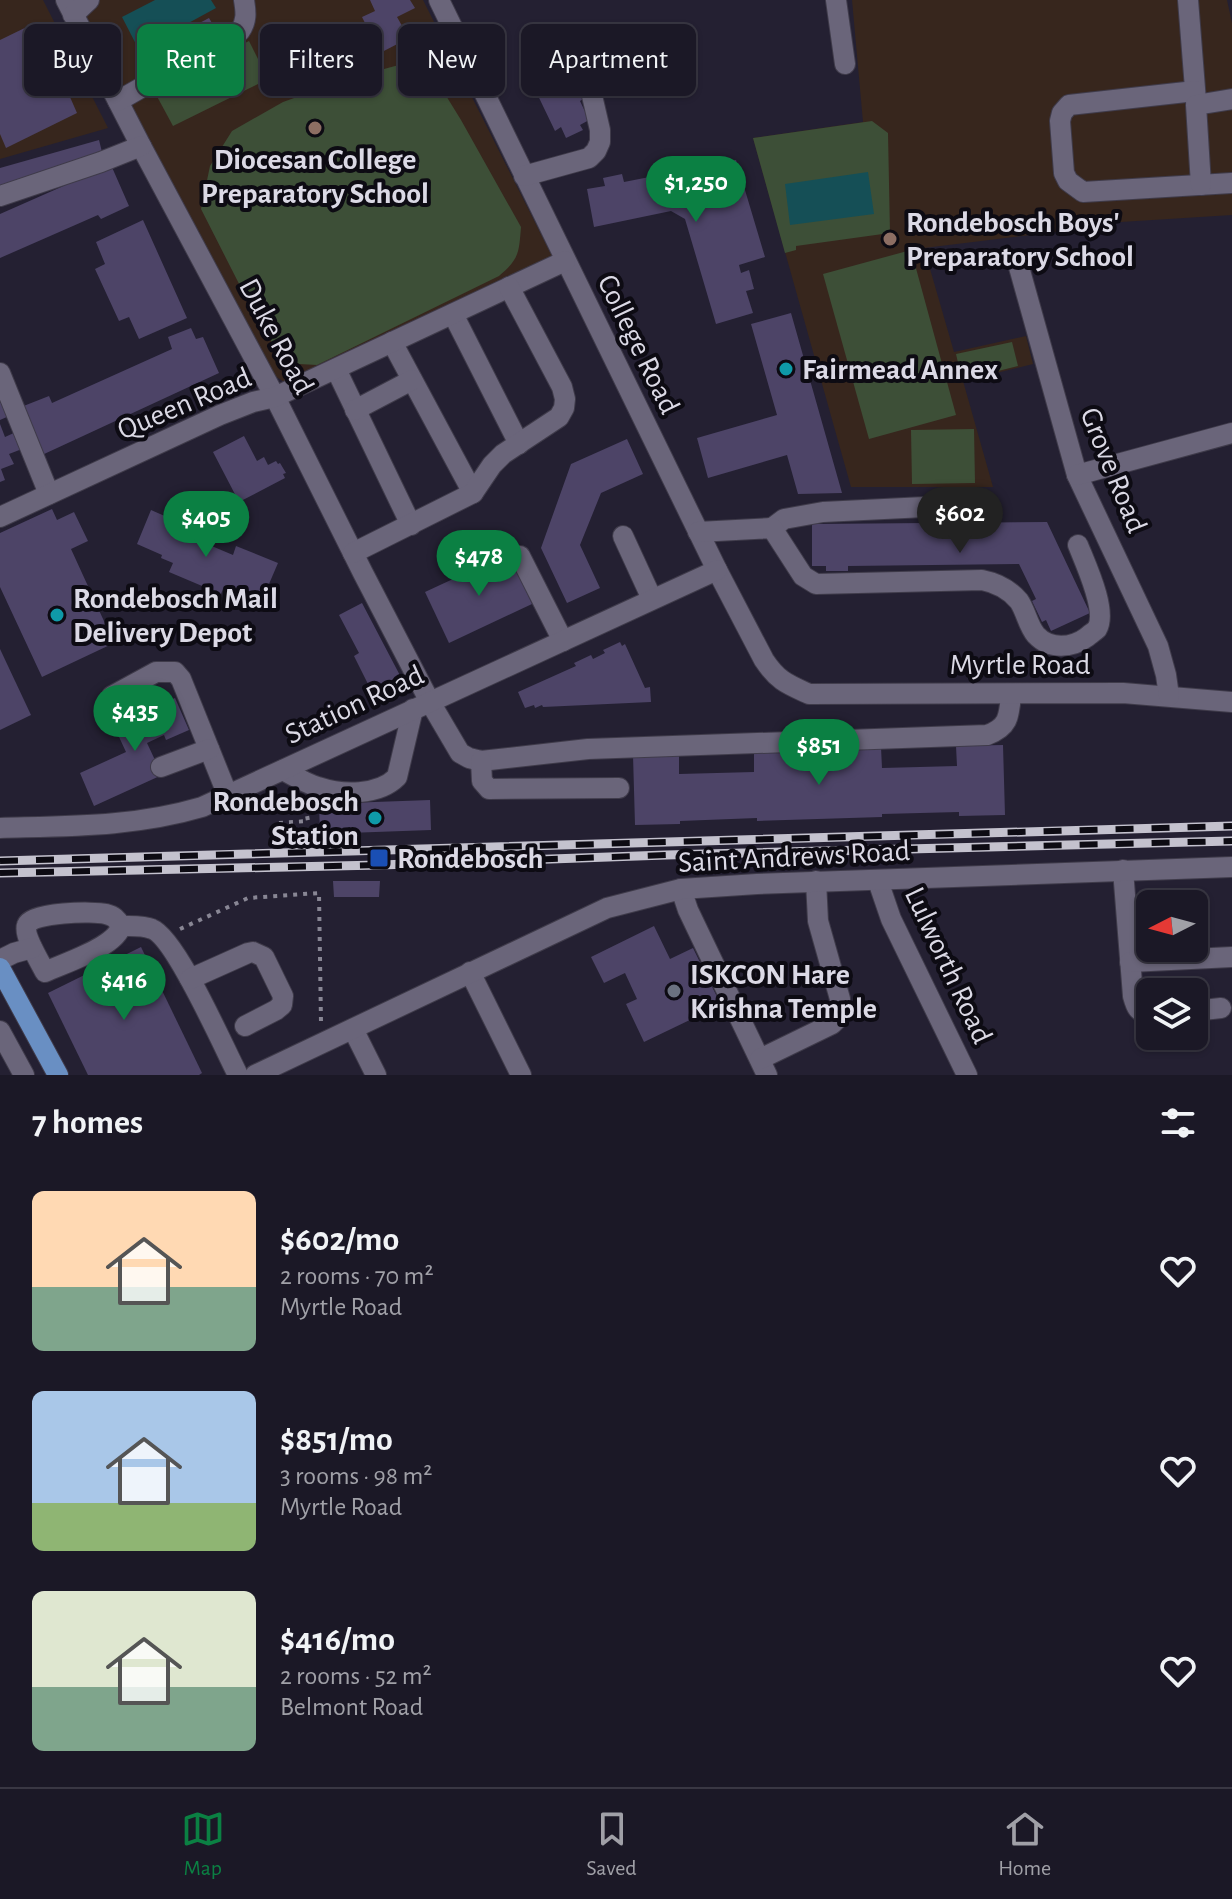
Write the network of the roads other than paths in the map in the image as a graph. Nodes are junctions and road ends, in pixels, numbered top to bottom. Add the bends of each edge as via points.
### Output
1 (89, 0) edge
2 (244, 0) edge
3 (439, 0) edge
4 (836, 0) edge
5 (1188, 0) edge
6 (69, 7) edge
7 (845, 64) dead end
8 (592, 96) edge
9 (1195, 98) junction
10 (1232, 99) edge
11 (118, 101) junction
12 (141, 146) junction
13 (524, 176) junction
14 (1232, 183) edge
15 (1201, 185) junction
16 (0, 196) edge
17 (1017, 260) dead end
18 (565, 261) junction
19 (509, 287) junction
20 (453, 314) junction
21 (392, 342) junction
22 (336, 369) junction
23 (0, 373) edge
24 (412, 380) junction
25 (275, 397) junction
26 (355, 410) junction
27 (1232, 433) edge
28 (519, 444) junction
29 (1077, 475) junction
30 (473, 493) junction
31 (49, 494) junction
32 (986, 504) dead end
33 (0, 517) edge
34 (411, 525) junction
35 (772, 528) junction
36 (698, 532) junction
37 (623, 536) dead end
38 (1078, 545) dead end
39 (353, 553) junction
40 (520, 556) dead end
41 (717, 570) junction
42 (652, 599) junction
43 (563, 641) junction
44 (809, 694) joint
45 (1011, 695) junction
46 (112, 696) dead end
47 (1169, 696) junction
48 (1232, 702) edge
49 (422, 706) junction
50 (209, 749) junction
51 (481, 761) junction
52 (161, 767) dead end
53 (283, 770) junction
54 (619, 788) dead end
55 (232, 794) junction
56 (0, 828) edge
57 (1232, 867) edge
58 (1123, 870) junction
59 (816, 881) junction
60 (878, 881) junction
61 (681, 889) junction
62 (121, 926) junction
63 (32, 948) junction
64 (1232, 957) edge
65 (0, 960) edge
66 (1130, 962) junction
67 (0, 968) edge
68 (470, 972) junction
69 (190, 979) junction
70 (1136, 1005) edge
71 (1221, 1008) dead end
72 (1208, 1009) edge
73 (245, 1026) dead end
74 (353, 1029) junction
75 (0, 1031) edge
76 (764, 1067) edge
77 (56, 1071) edge
78 (24, 1075) edge
79 (238, 1075) edge
80 (255, 1075) edge
81 (376, 1075) edge
82 (521, 1075) edge
83 (967, 1075) edge

1 - 6 street
2 - 11 street via 240,31
3 - 13 street, College Road
4 - 7 street
5 - 9 street
6 - 11 street, Duke Road
8 - 13 street via 600,130 596,151 589,158
9 - 10 street
9 - 15 street
9 - 15 street via 1069,105 1060,121 1064,173 1083,192
11 - 12 street, Duke Road
12 - 16 street
12 - 25 street, Duke Road
13 - 18 street, College Road
14 - 15 street
17 - 29 street, Grove Road
18 - 19 street, Queen Road
18 - 36 street, College Road
19 - 20 street, Queen Road
19 - 28 street via 565,399 559,417
20 - 21 street, Queen Road
20 - 28 street
21 - 22 street, Queen Road
21 - 24 street
22 - 25 street, Queen Road
22 - 26 street
23 - 31 street
24 - 26 street
24 - 30 street
25 - 31 street, Queen Road via 220,415
25 - 39 street, Duke Road
26 - 34 street
27 - 29 street
28 - 30 street via 492,465
29 - 47 street, Grove Road via 1158,646
30 - 34 street
31 - 33 street, Queen Road
32 - 35 street via 823,512 784,519
34 - 39 street
35 - 36 street
35 - 38 street via 803,576 816,584 997,583 1020,603 1035,634 1057,647 1079,642 1096,630 1100,618
36 - 41 street, College Road
37 - 42 street
39 - 49 street, Duke Road
40 - 43 street
41 - 42 street, Station Road
41 - 44 street, College Road via 771,670 782,682
42 - 43 street, Station Road
43 - 49 street, Station Road
44 - 45 street, Myrtle Road
45 - 47 street, Myrtle Road
45 - 51 street via 1004,725 987,735 588,749
46 - 50 street via 156,672 175,672
47 - 48 street, Myrtle Road
49 - 51 street, Duke Road via 460,753
49 - 53 street, Station Road
49 - 53 street via 397,777 388,785 333,791
50 - 52 street
50 - 55 street
51 - 54 street via 482,781 489,789
53 - 55 street, Station Road
55 - 56 street, Station Road via 142,821
57 - 58 street, Saint Andrews Road
58 - 60 street, Saint Andrews Road
58 - 66 street
59 - 60 street, Saint Andrews Road
59 - 61 street, Saint Andrews Road
59 - 76 street via 818,921 840,1011 832,1024
60 - 83 street, Lulworth Road via 891,919
61 - 68 street, Saint Andrews Road via 607,908
61 - 76 street
62 - 63 street via 105,945 45,972
62 - 63 street via 117,919 95,912 44,915 27,922
62 - 69 street via 153,929 163,936
63 - 65 street
64 - 66 street
66 - 70 street
67 - 77 main road
68 - 74 street, Saint Andrews Road
68 - 82 street
69 - 73 street via 248,953 264,957 283,996 282,1005
69 - 79 street
71 - 72 street
74 - 80 street, Saint Andrews Road
74 - 81 street
75 - 78 street

